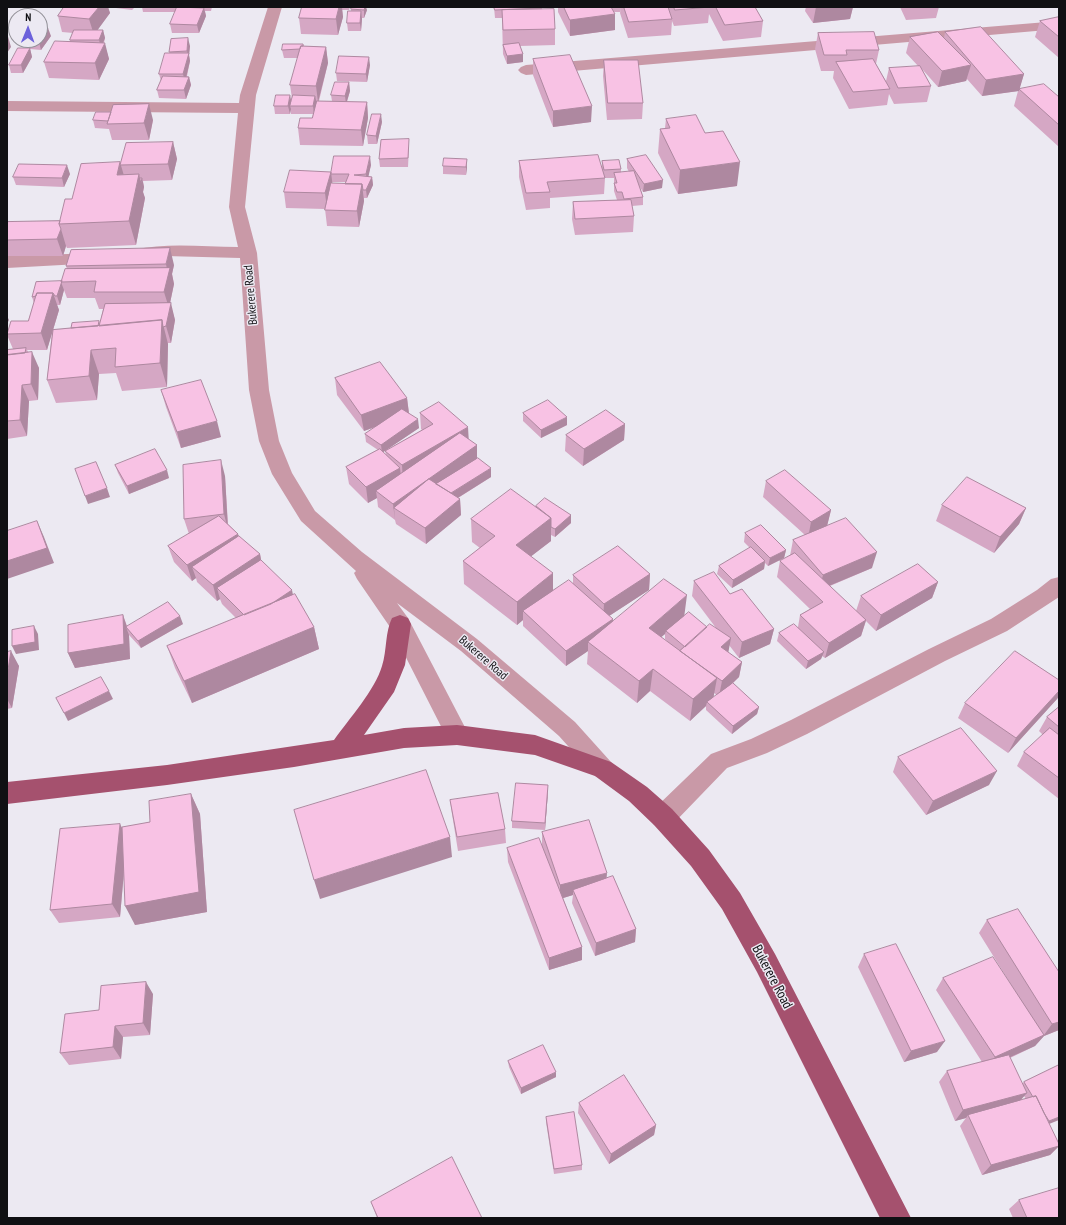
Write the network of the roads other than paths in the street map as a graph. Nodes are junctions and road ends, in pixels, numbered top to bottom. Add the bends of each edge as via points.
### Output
1 (275, 7) edge
2 (1059, 25) edge
3 (526, 70) dead end
4 (7, 106) edge
5 (246, 108) junction
6 (248, 253) junction
7 (7, 262) edge
8 (354, 558) junction
9 (1059, 584) edge
10 (400, 624) junction
11 (457, 735) junction
12 (341, 749) junction
13 (603, 769) junction
14 (7, 793) edge
15 (663, 817) junction
16 (896, 1218) edge

1 - 5 street, Bukerere Road
2 - 3 street
4 - 5 street
5 - 6 street, Bukerere Road via 237,207
6 - 7 street via 165,251
6 - 8 street, Bukerere Road via 259,390 269,441 282,474 308,516
8 - 10 street, Bukerere Road
8 - 13 street, Bukerere Road via 469,645 566,729
9 - 15 street via 1045,596 999,624 786,734 719,761
10 - 11 street, Bukerere Road
10 - 12 main road via 394,665 386,685
11 - 12 main road, Bukerere Road via 404,738
11 - 13 main road, Bukerere Road via 535,744
12 - 14 main road, Bukerere Road via 167,775
13 - 15 main road, Bukerere Road via 638,794
15 - 16 main road, Bukerere Road via 700,858 731,901 766,963

